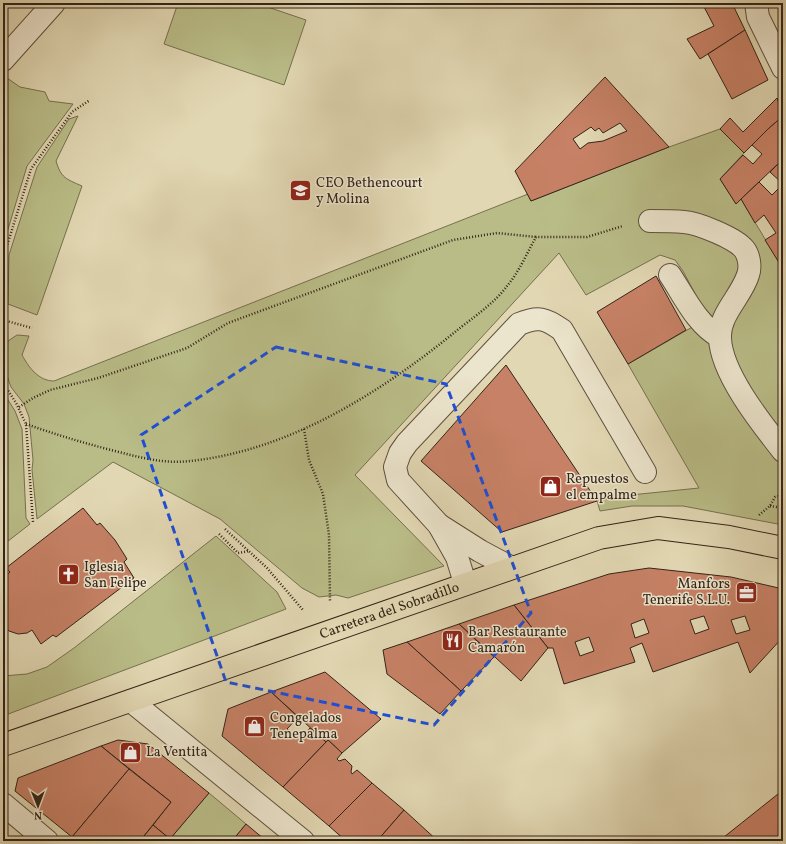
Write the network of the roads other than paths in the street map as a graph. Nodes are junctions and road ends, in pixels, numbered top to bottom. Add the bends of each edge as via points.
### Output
1 (54, 3) edge
2 (756, 3) edge
3 (3, 60) edge
4 (783, 68) edge
5 (650, 221) road end
6 (670, 275) dead end
7 (720, 337) junction
8 (783, 451) edge
9 (645, 472) dead end
10 (439, 525) junction
11 (783, 548) edge
12 (510, 567) junction
13 (465, 582) junction
14 (131, 701) junction
15 (3, 745) edge
16 (3, 804) edge
17 (47, 841) edge
18 (303, 841) edge

1 - 3 street
2 - 4 street via 758,17
5 - 7 street via 685,222 715,232 744,249 749,259 748,274 727,312 721,326
6 - 7 street via 703,324
7 - 8 street via 721,349 738,386
9 - 10 street via 562,330 549,320 532,319 519,324 400,453 394,467 398,480
10 - 12 street
10 - 13 street via 457,557
11 - 12 main road, Carretera del Sobradillo via 729,537 658,528 598,538
12 - 13 main road, Carretera del Sobradillo
13 - 14 main road, Carretera del Sobradillo
14 - 15 main road, Carretera del Sobradillo
14 - 18 street
16 - 17 street

